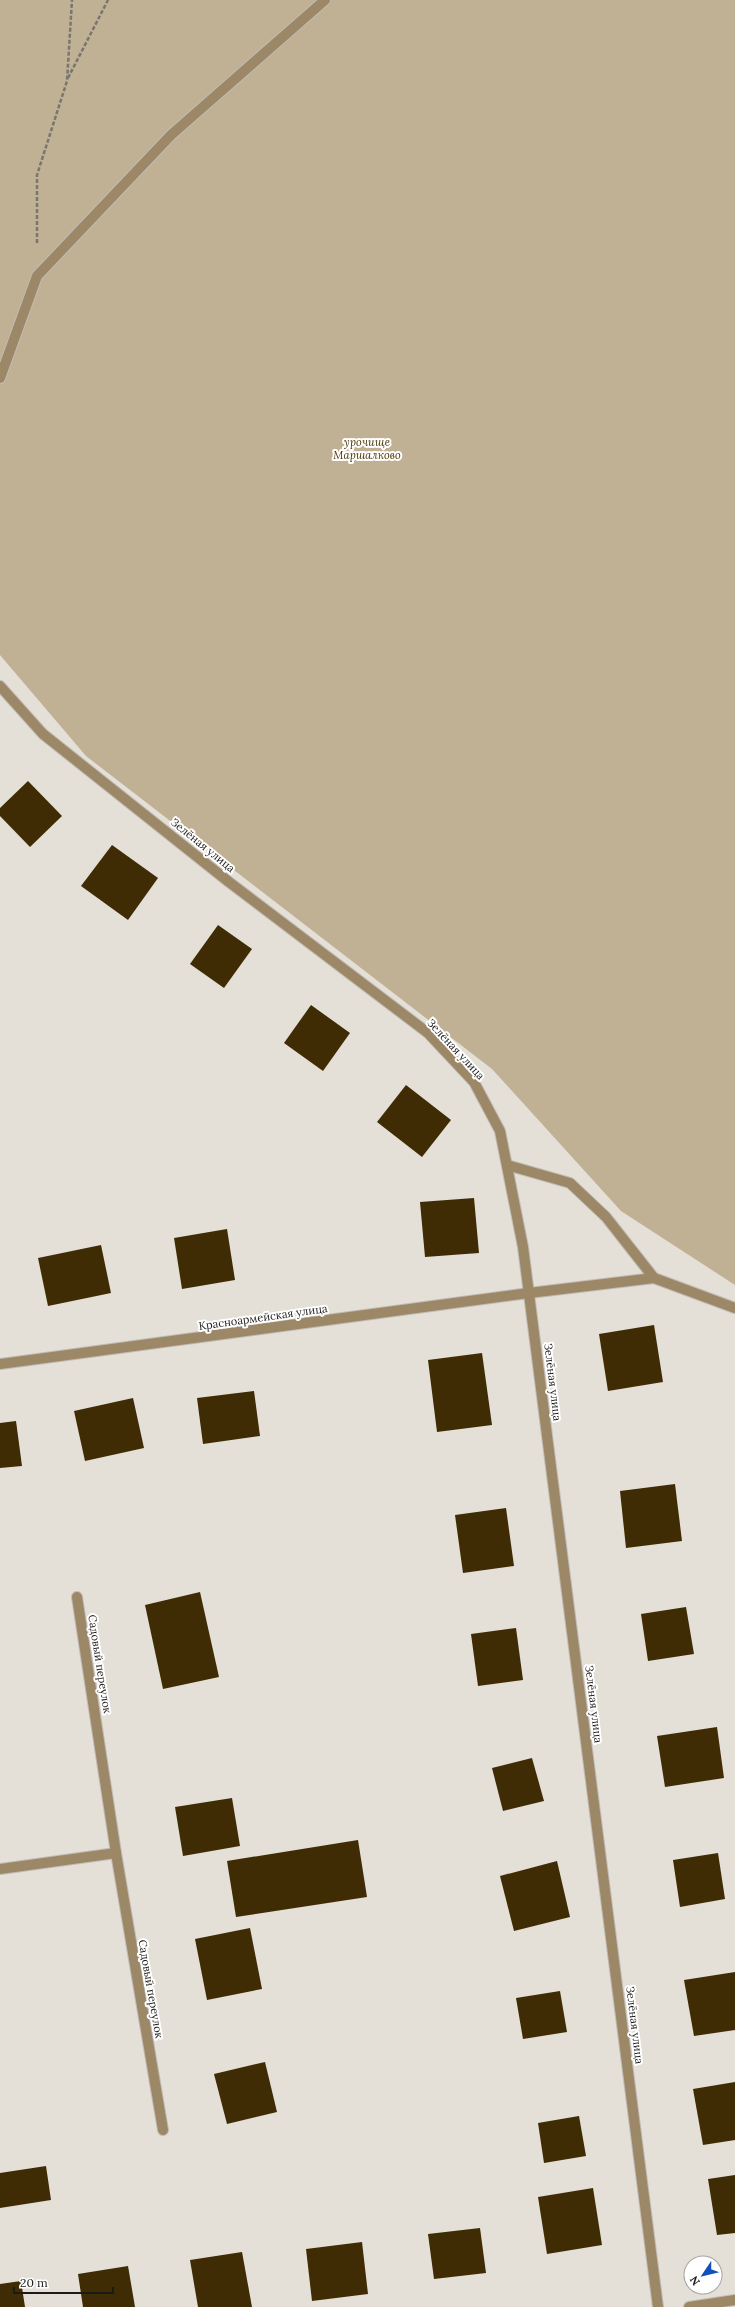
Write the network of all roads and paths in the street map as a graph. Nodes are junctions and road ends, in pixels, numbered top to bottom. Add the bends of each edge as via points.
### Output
1 (72, 0) edge
2 (108, 0) edge
3 (325, 0) edge
4 (67, 81) junction
5 (37, 276) junction
6 (0, 378) edge
7 (0, 686) edge
8 (507, 1165) junction
9 (654, 1278) junction
10 (529, 1293) junction
11 (735, 1308) edge
12 (0, 1364) edge
13 (77, 1597) dead end
14 (116, 1853) junction
15 (0, 1870) edge
16 (162, 2130) dead end
17 (735, 2300) edge
18 (658, 2307) edge
19 (688, 2307) edge

1 - 4 path
2 - 4 path
3 - 5 street via 171,135
4 - 5 path via 37,175
5 - 6 street
7 - 8 street, Зелёная улица via 43,734 229,882 428,1033 474,1082 500,1131
8 - 9 street via 570,1183 606,1217
8 - 10 street, Зелёная улица
9 - 10 street, Красноармейская улица
9 - 11 street
10 - 12 street, Красноармейская улица
10 - 18 street, Зелёная улица
13 - 14 street, Садовый переулок
14 - 15 street
14 - 16 street, Садовый переулок
17 - 19 street

